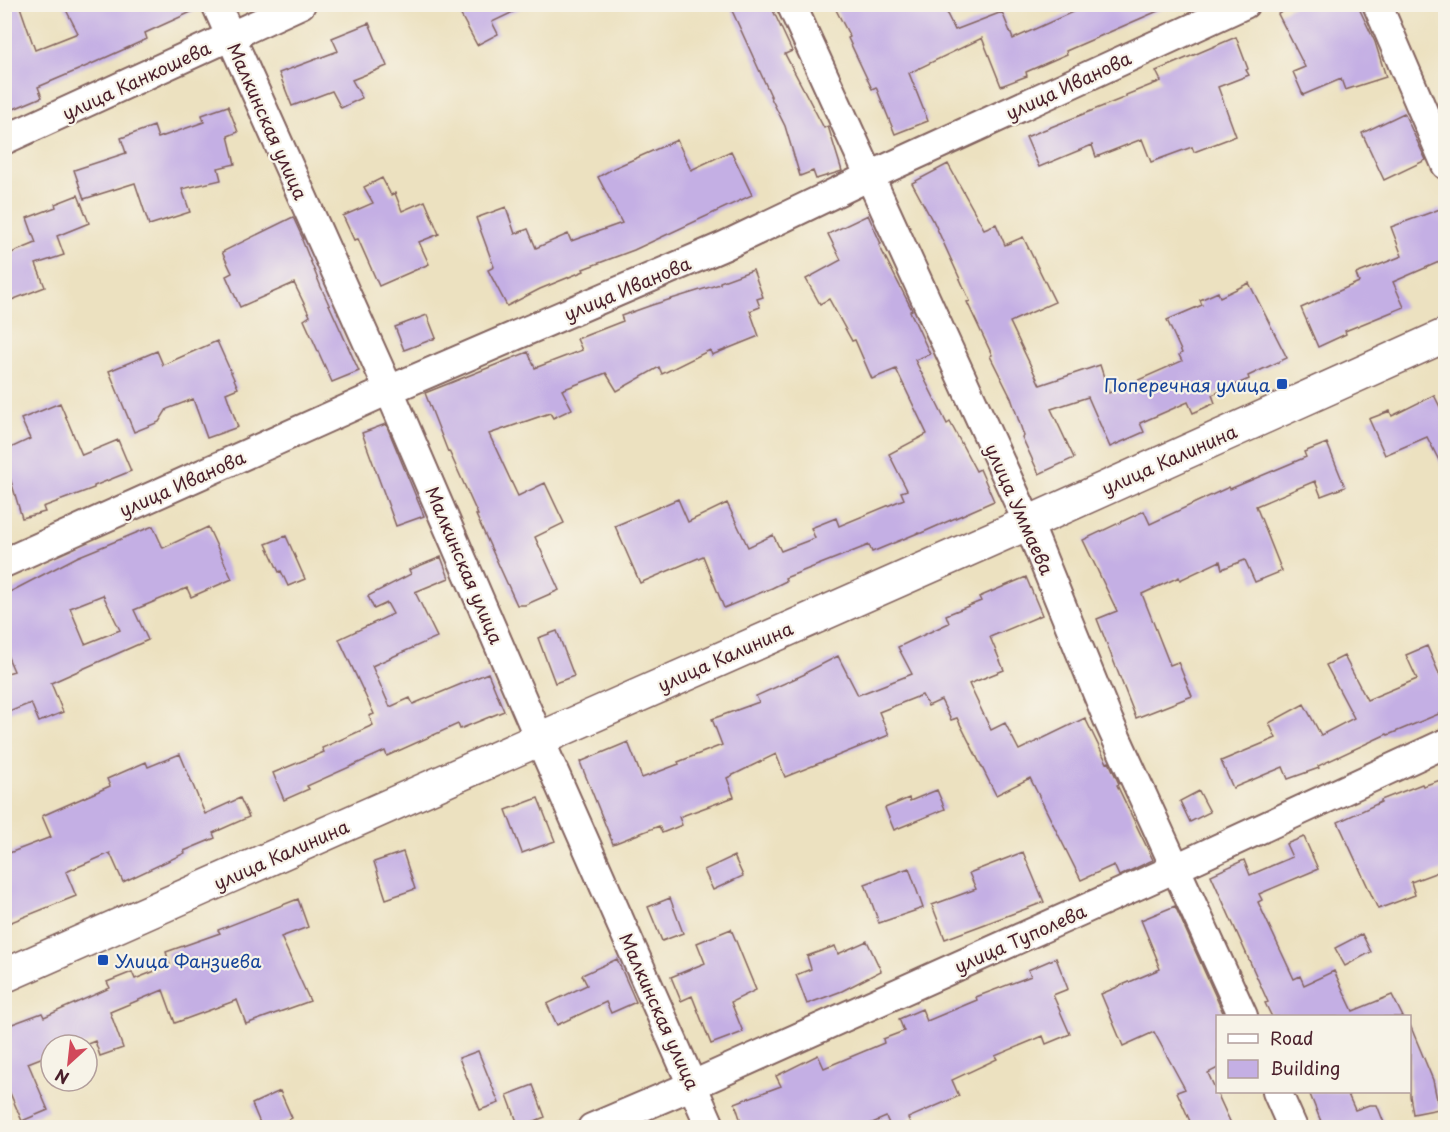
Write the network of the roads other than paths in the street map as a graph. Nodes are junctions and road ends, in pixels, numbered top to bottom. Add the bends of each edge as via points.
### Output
1 (216, 4) edge
2 (301, 4) edge
3 (791, 4) edge
4 (1245, 4) edge
5 (1377, 4) edge
6 (230, 37) junction
7 (4, 140) edge
8 (1446, 165) edge
9 (870, 176) junction
10 (1446, 336) edge
11 (389, 390) junction
12 (1028, 523) junction
13 (4, 563) edge
14 (539, 738) junction
15 (1446, 743) edge
16 (1176, 868) junction
17 (4, 976) edge
18 (1242, 1015) edge
19 (693, 1085) junction
20 (1277, 1093) edge
21 (592, 1128) edge
22 (711, 1128) edge
23 (1293, 1128) edge

1 - 6 street, Малкинская улица
2 - 6 street, улица Канкошева
3 - 9 street, улица Уммаева
4 - 9 street, улица Иванова
5 - 8 street
6 - 7 street, улица Канкошева
6 - 11 street, Малкинская улица
9 - 11 street, улица Иванова via 724,246
9 - 12 street, улица Уммаева
10 - 12 street, улица Калинина
11 - 13 street, улица Иванова
11 - 14 street, Малкинская улица
12 - 14 street, улица Калинина
12 - 16 street, улица Уммаева via 1109,722
14 - 17 street, улица Калинина
14 - 19 street, Малкинская улица
15 - 16 street, улица Туполева
16 - 18 street, улица Уммаева
16 - 19 street, улица Туполева
19 - 21 street, улица Туполева
19 - 22 street, Малкинская улица
20 - 23 street

